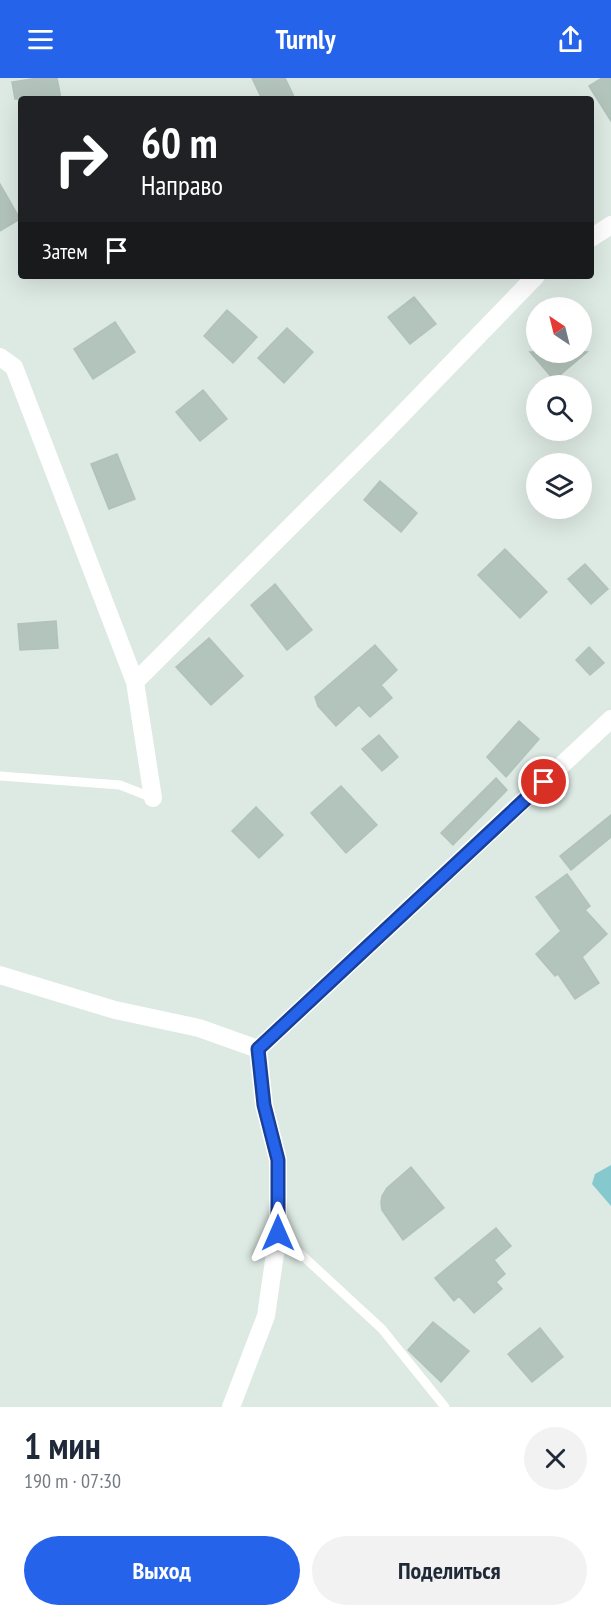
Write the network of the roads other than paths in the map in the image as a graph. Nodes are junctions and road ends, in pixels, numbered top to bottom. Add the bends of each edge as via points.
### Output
1 (611, 225) edge
2 (594, 236) edge
3 (533, 279) edge
4 (0, 357) edge
5 (135, 682) junction
6 (611, 719) edge
7 (0, 776) edge
8 (153, 798) joint
9 (0, 975) edge
10 (258, 1049) junction
11 (278, 1233) junction
12 (231, 1407) edge
13 (445, 1407) edge

1 - 2 street
3 - 5 street
4 - 5 street via 14,367
5 - 8 street
6 - 10 street
7 - 8 lane via 120,784
9 - 10 street via 115,1010 199,1028
10 - 11 street via 264,1105 278,1160
11 - 12 street via 266,1316
11 - 13 lane via 382,1329

